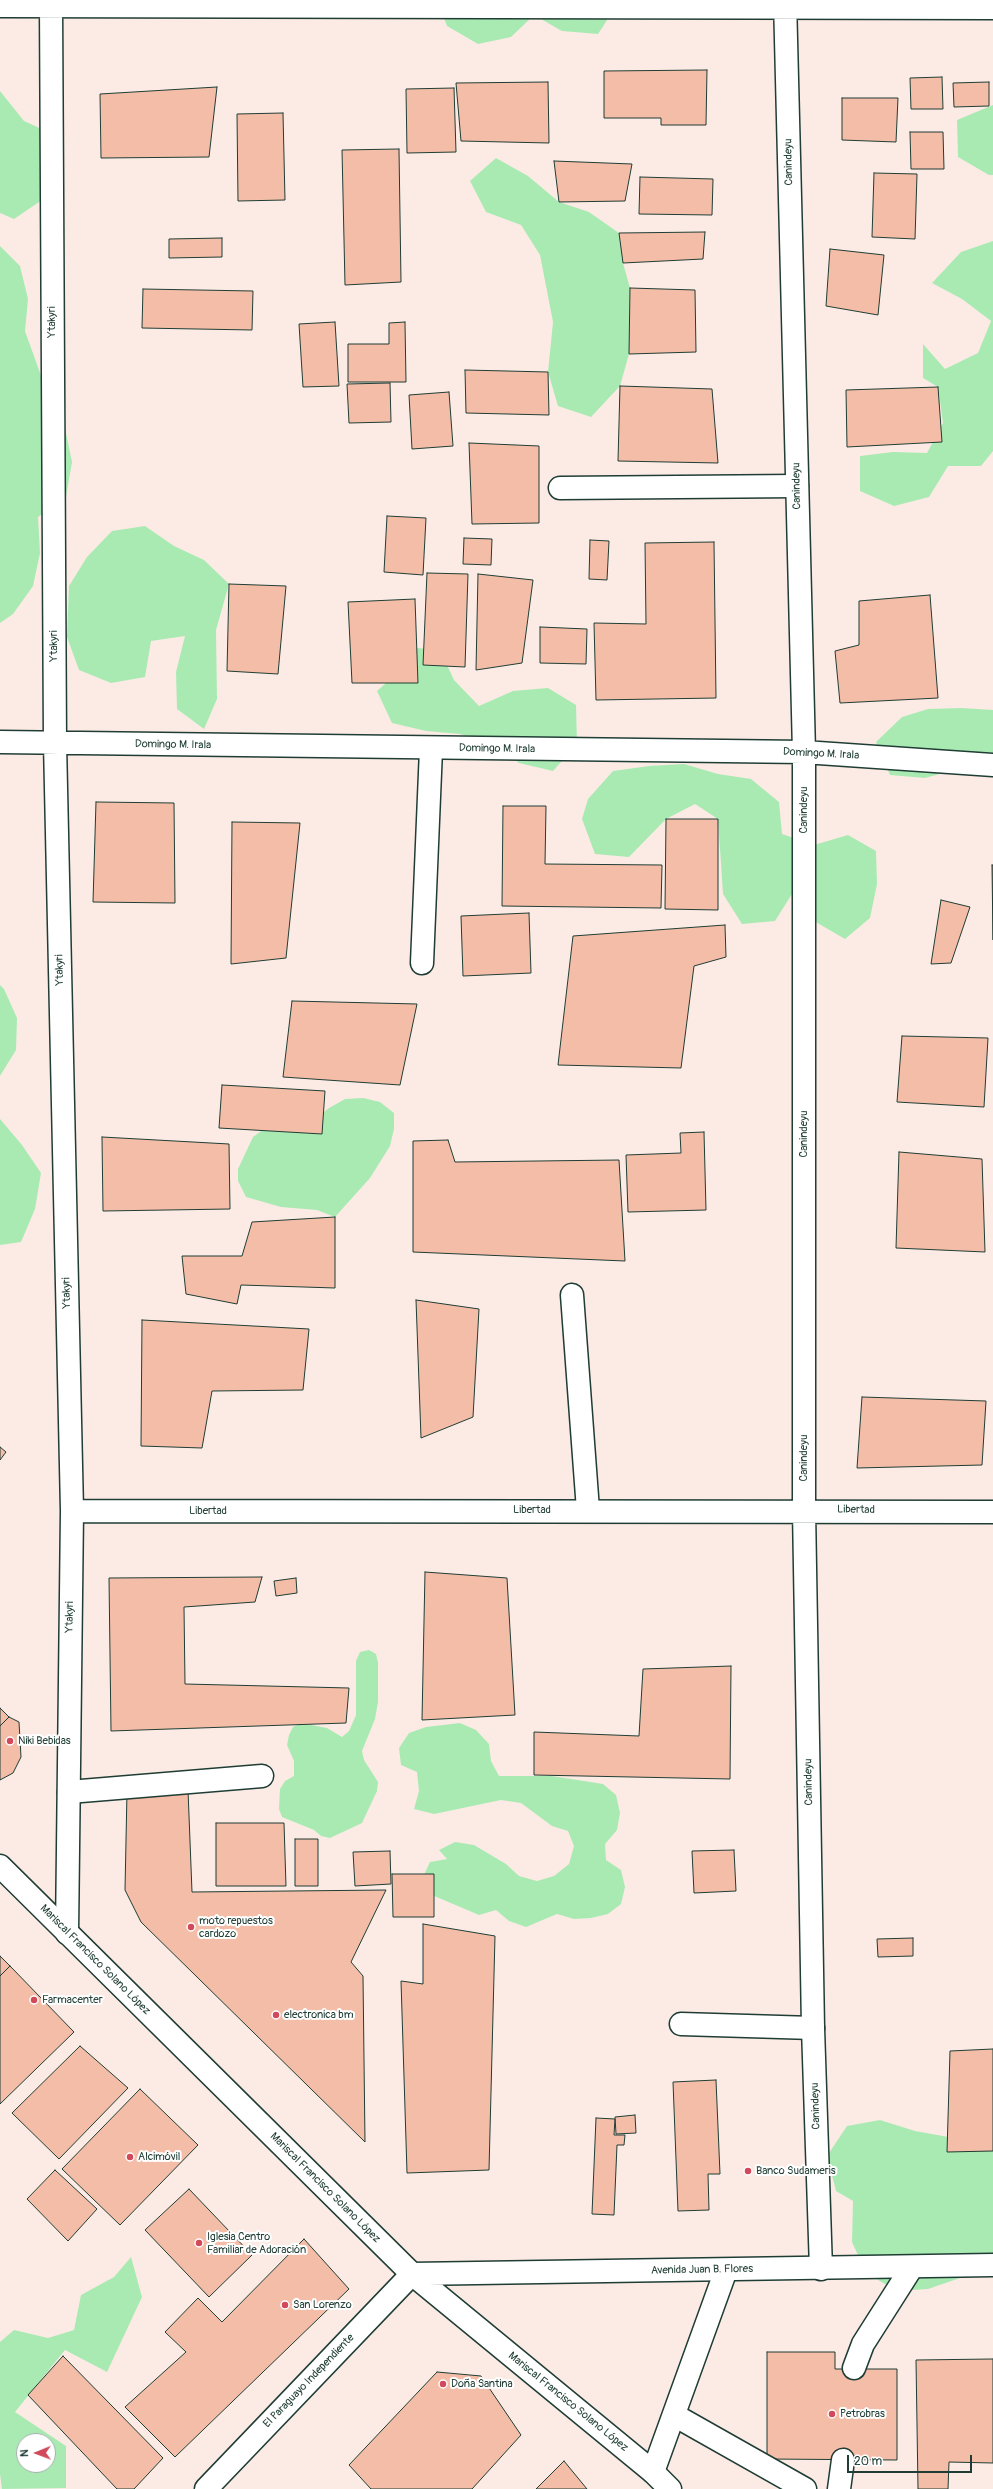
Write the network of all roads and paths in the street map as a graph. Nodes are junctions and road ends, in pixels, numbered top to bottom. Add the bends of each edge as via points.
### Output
1 (785, 4) edge
2 (0, 6) edge
3 (51, 6) junction
4 (993, 8) edge
5 (797, 486) junction
6 (560, 488) dead end
7 (0, 742) edge
8 (55, 743) junction
9 (431, 749) junction
10 (804, 752) junction
11 (993, 765) edge
12 (422, 963) dead end
13 (572, 1295) dead end
14 (588, 1510) junction
15 (804, 1510) junction
16 (72, 1511) junction
17 (993, 1512) edge
18 (262, 1776) dead end
19 (69, 1792) junction
20 (0, 1866) edge
21 (67, 1933) junction
22 (681, 2024) dead end
23 (813, 2028) junction
24 (993, 2265) edge
25 (912, 2267) junction
26 (821, 2268) junction
27 (726, 2270) junction
28 (412, 2274) junction
29 (854, 2368) dead end
30 (674, 2415) junction
31 (843, 2460) dead end
32 (653, 2472) junction
33 (206, 2489) edge
34 (670, 2489) edge
35 (804, 2489) edge
36 (839, 2489) edge

1 - 3 street
1 - 4 street
1 - 5 street, Canindeyu
2 - 3 street
3 - 8 street, Ytakyri
5 - 6 street
5 - 10 street, Canindeyu
7 - 8 street, Domingo M. Irala
8 - 9 street, Domingo M. Irala
8 - 16 street, Ytakyri
9 - 10 street, Domingo M. Irala
9 - 12 street
10 - 11 street, Domingo M. Irala
10 - 15 street, Canindeyu
13 - 14 street
14 - 15 street, Libertad
14 - 16 street, Libertad
15 - 17 street, Libertad
15 - 23 street, Canindeyu
16 - 19 street, Ytakyri
18 - 19 street
19 - 21 street, Ytakyri
20 - 21 street, Mariscal Francisco Solano López
21 - 28 street, Mariscal Francisco Solano López
22 - 23 street
23 - 26 street, Canindeyu
24 - 25 street, Avenida Juan B. Flores
25 - 26 street, Avenida Juan B. Flores
25 - 29 street via 863,2344
26 - 27 street, Avenida Juan B. Flores
27 - 28 street, Avenida Juan B. Flores
27 - 30 street
28 - 32 street, Mariscal Francisco Solano López
28 - 33 street, El Paraguayo Independiente
30 - 32 street
30 - 35 street
31 - 36 street
32 - 34 street, Mariscal Francisco Solano López

